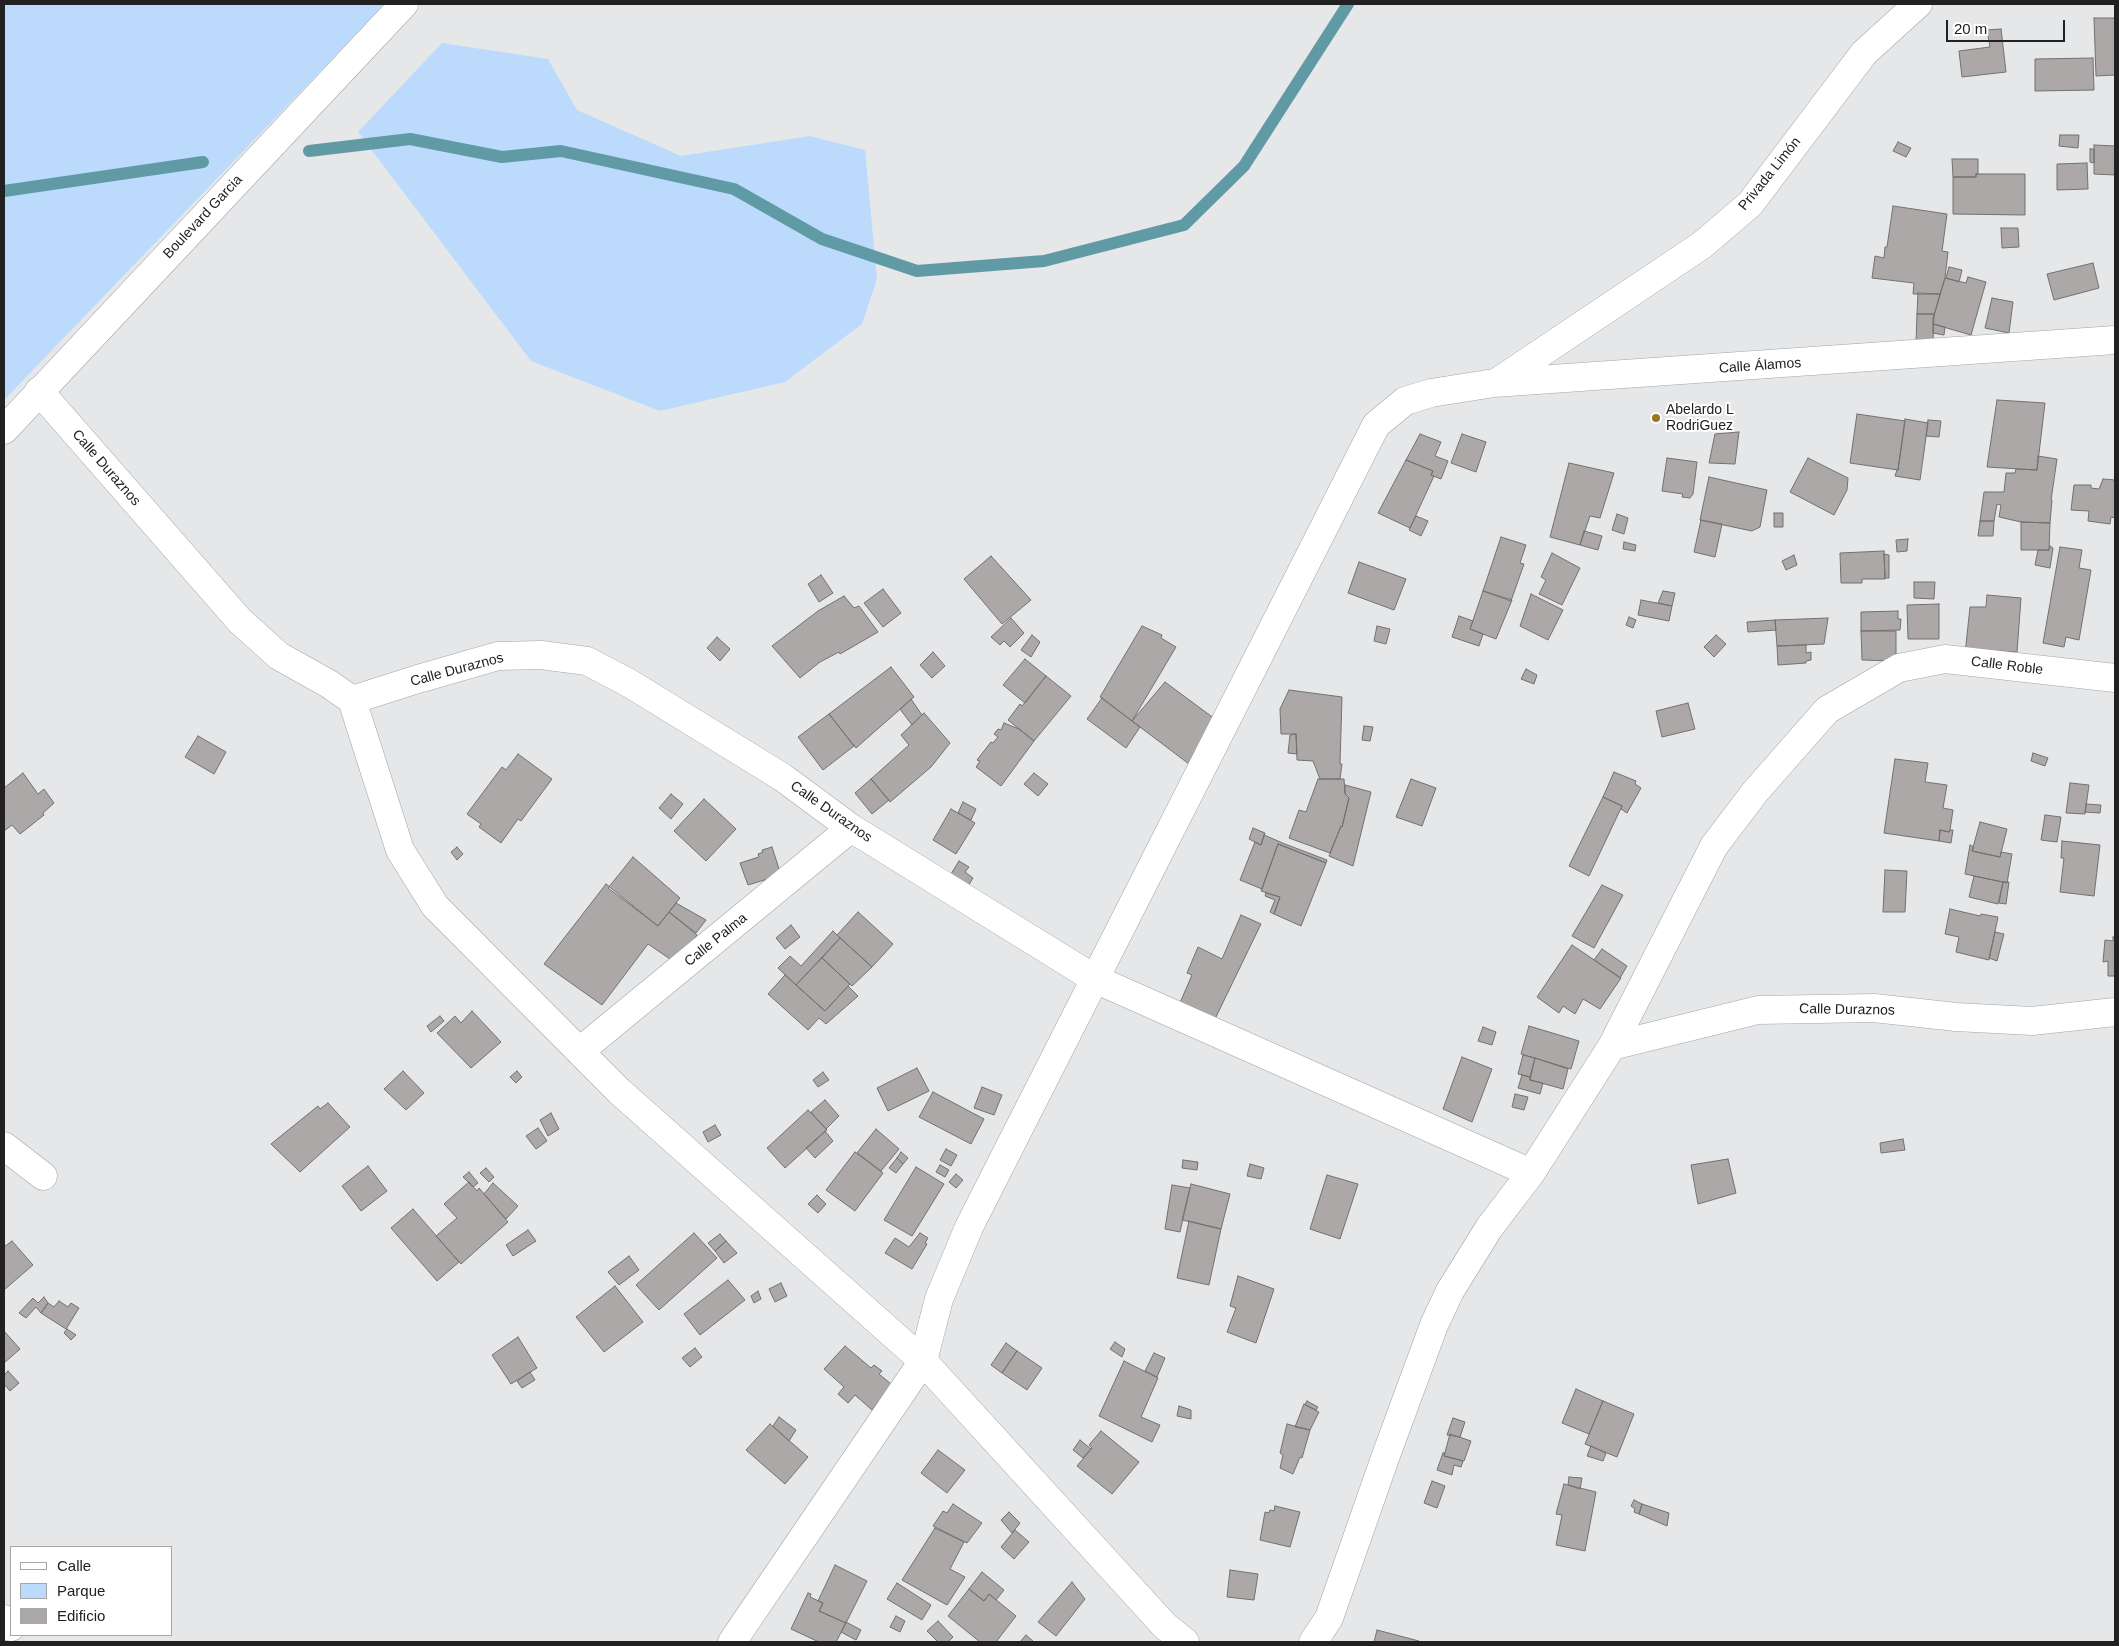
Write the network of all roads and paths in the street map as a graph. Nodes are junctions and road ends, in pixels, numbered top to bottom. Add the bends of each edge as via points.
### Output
1 (404, 4) edge
2 (1918, 4) edge
3 (2115, 340) edge
4 (1494, 383) junction
5 (39, 391) junction
6 (4, 430) edge
7 (2115, 678) edge
8 (352, 700) junction
9 (851, 828) junction
10 (1095, 979) junction
11 (2115, 1012) edge
12 (1612, 1046) junction
13 (580, 1051) junction
14 (4, 1146) edge
15 (1531, 1173) junction
16 (42, 1176) dead end
17 (923, 1361) junction
18 (1167, 1637) edge
19 (732, 1642) edge
20 (1313, 1642) edge

1 - 5 street, Boulevard Garcia
2 - 4 street, Privada Limón via 1864,53 1750,204 1702,245
3 - 4 street, Calle Álamos
4 - 10 street, Calle Álamos via 1431,393 1406,401 1376,425
5 - 6 street, Boulevard Garcia
5 - 8 street, Calle Duraznos via 240,621 279,656
7 - 12 street, Calle Roble via 1945,659 1899,668 1827,710 1755,792 1714,846
8 - 9 street, Calle Duraznos via 498,656 541,655 587,661 628,682 782,777
8 - 13 street via 400,850 435,906
9 - 10 street, Calle Duraznos
9 - 13 street, Calle Palma
10 - 15 street, Calle Duraznos
10 - 17 street via 970,1227 939,1299
11 - 12 street, Calle Duraznos via 2032,1021 1874,1008 1758,1010
12 - 15 street, Calle Roble
13 - 17 street via 619,1091
14 - 16 street
15 - 20 street, Calle Roble via 1489,1228 1450,1291 1434,1325 1329,1618
17 - 18 street
17 - 19 street

